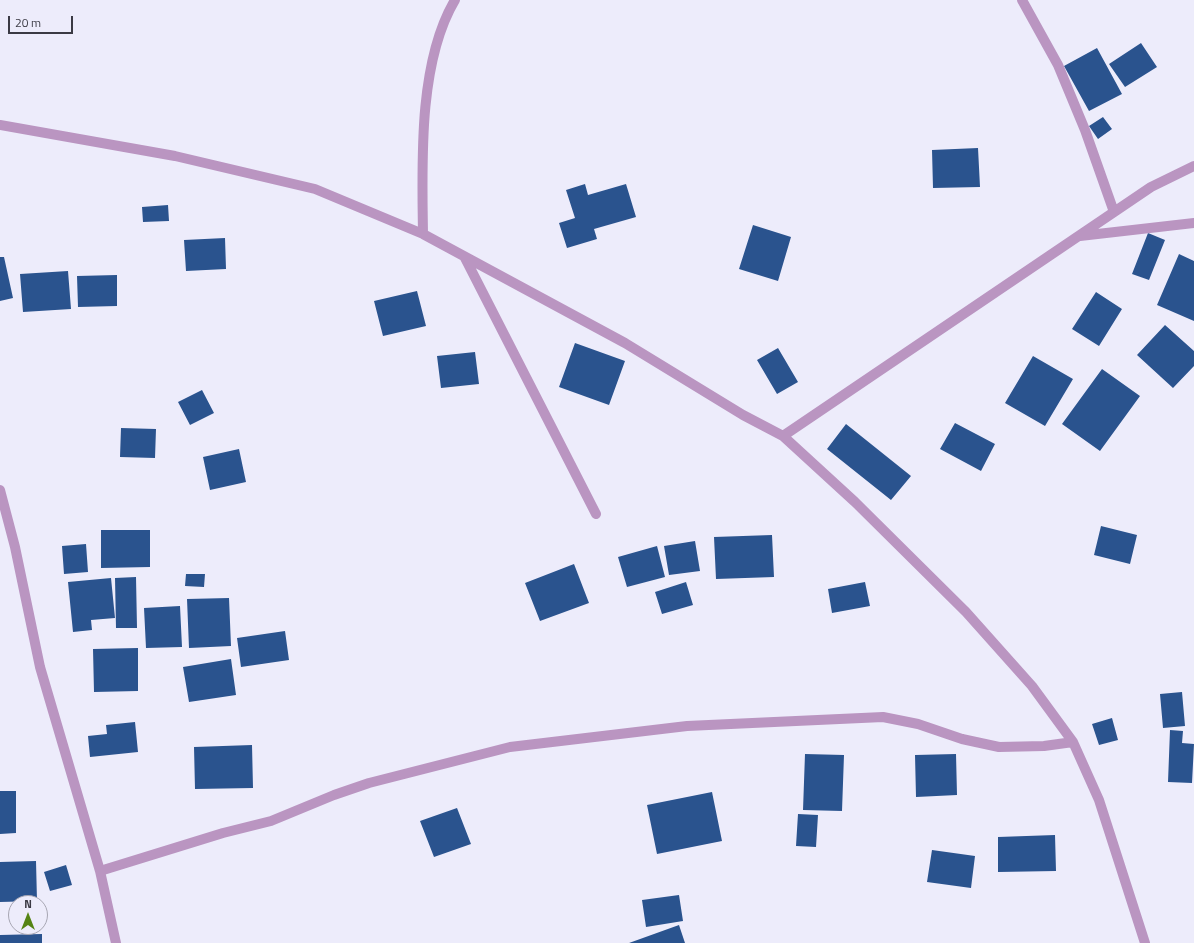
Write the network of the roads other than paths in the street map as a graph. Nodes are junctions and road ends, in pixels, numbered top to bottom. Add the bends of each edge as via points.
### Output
1 (455, 0) edge
2 (1022, 0) edge
3 (0, 125) edge
4 (1194, 166) edge
5 (1114, 212) junction
6 (1194, 223) edge
7 (423, 234) junction
8 (1078, 236) junction
9 (464, 256) junction
10 (783, 436) junction
11 (0, 490) edge
12 (596, 514) dead end
13 (1073, 742) junction
14 (100, 871) junction
15 (116, 943) edge
16 (1145, 943) edge

1 - 7 street via 432,58 422,147
2 - 5 street via 1058,65 1085,130
3 - 7 street via 175,156 315,189
4 - 5 street via 1151,187
5 - 8 street
6 - 8 street
7 - 9 street
8 - 10 street
9 - 10 street via 625,343 742,415
9 - 12 street
10 - 13 street via 855,502 966,612 1032,686
11 - 14 street via 15,547 40,667
13 - 14 street via 1044,746 999,747 883,717 687,726 510,747 369,783 271,821
13 - 16 street via 1099,800
14 - 15 street

